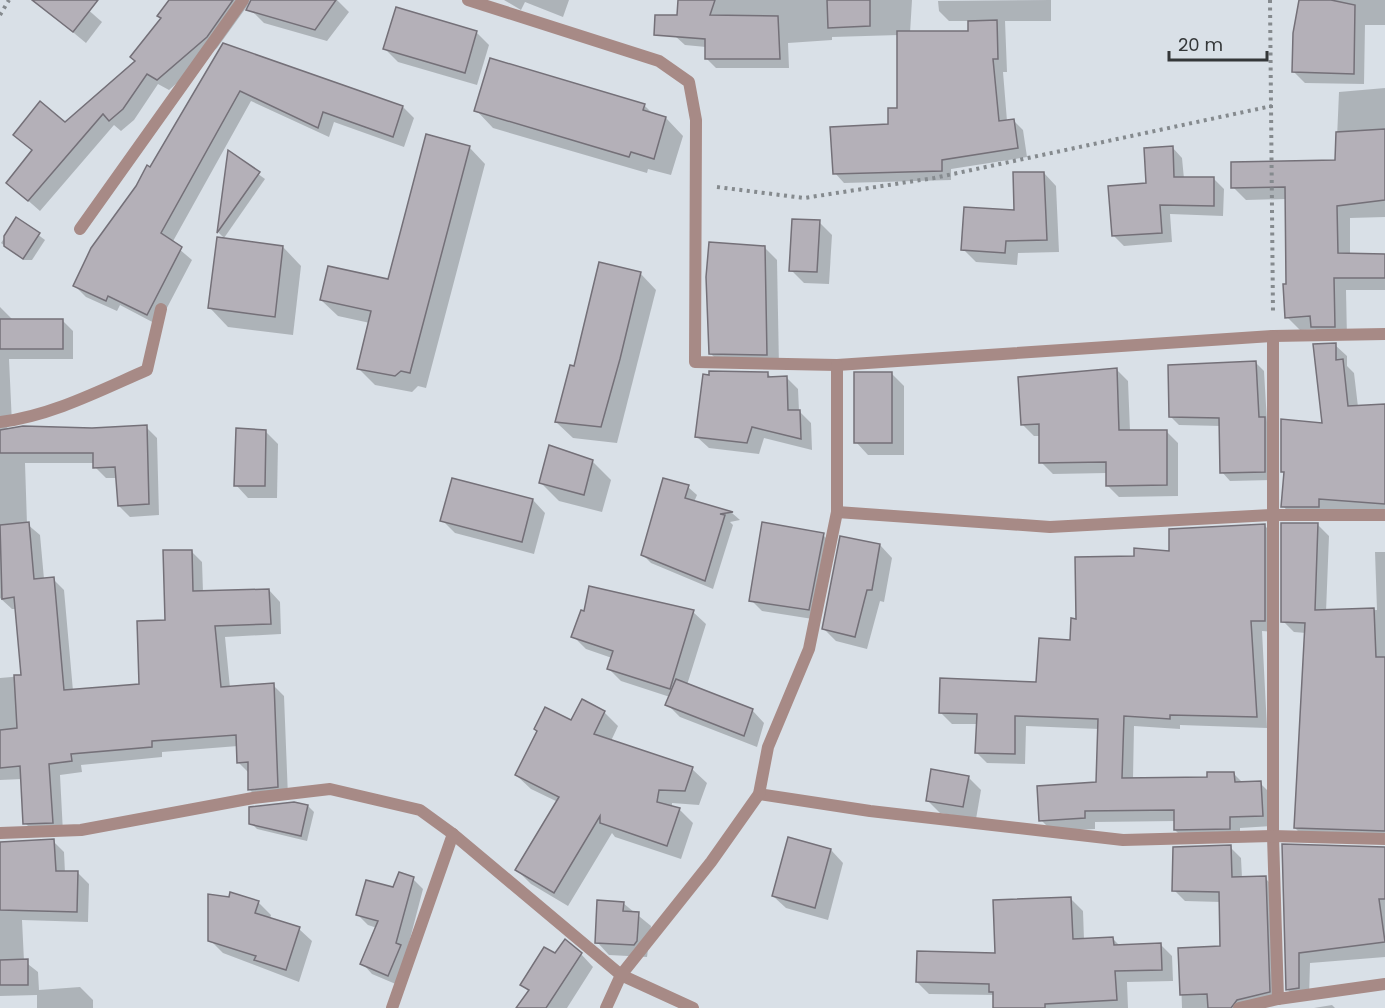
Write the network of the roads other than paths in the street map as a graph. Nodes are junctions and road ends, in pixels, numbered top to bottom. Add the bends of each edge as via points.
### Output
1 (243, 0) edge
2 (468, 0) edge
3 (80, 229) dead end
4 (161, 309) dead end
5 (1385, 333) edge
6 (1273, 336) junction
7 (837, 365) junction
8 (0, 422) edge
9 (837, 512) junction
10 (1271, 515) junction
11 (1385, 515) edge
12 (759, 794) junction
13 (0, 833) edge
14 (453, 834) junction
15 (1273, 836) junction
16 (1385, 839) edge
17 (621, 975) junction
18 (1385, 984) edge
19 (1278, 999) junction
20 (392, 1008) edge
21 (606, 1008) edge
22 (693, 1008) edge
23 (1239, 1008) edge

1 - 3 street
2 - 7 street via 658,61 689,82 696,120 695,362
4 - 8 street via 147,370 32,416
5 - 6 street
6 - 7 street
6 - 10 street
7 - 9 street
9 - 10 street via 1050,527
9 - 12 street via 809,650 768,747
10 - 11 street
10 - 15 street
12 - 15 street via 1123,840
12 - 17 street via 711,862
13 - 14 street via 81,830 253,798 330,789 420,810
14 - 17 street
14 - 20 street
15 - 16 street
15 - 19 street
17 - 21 street
17 - 22 street
18 - 19 street
19 - 23 street

